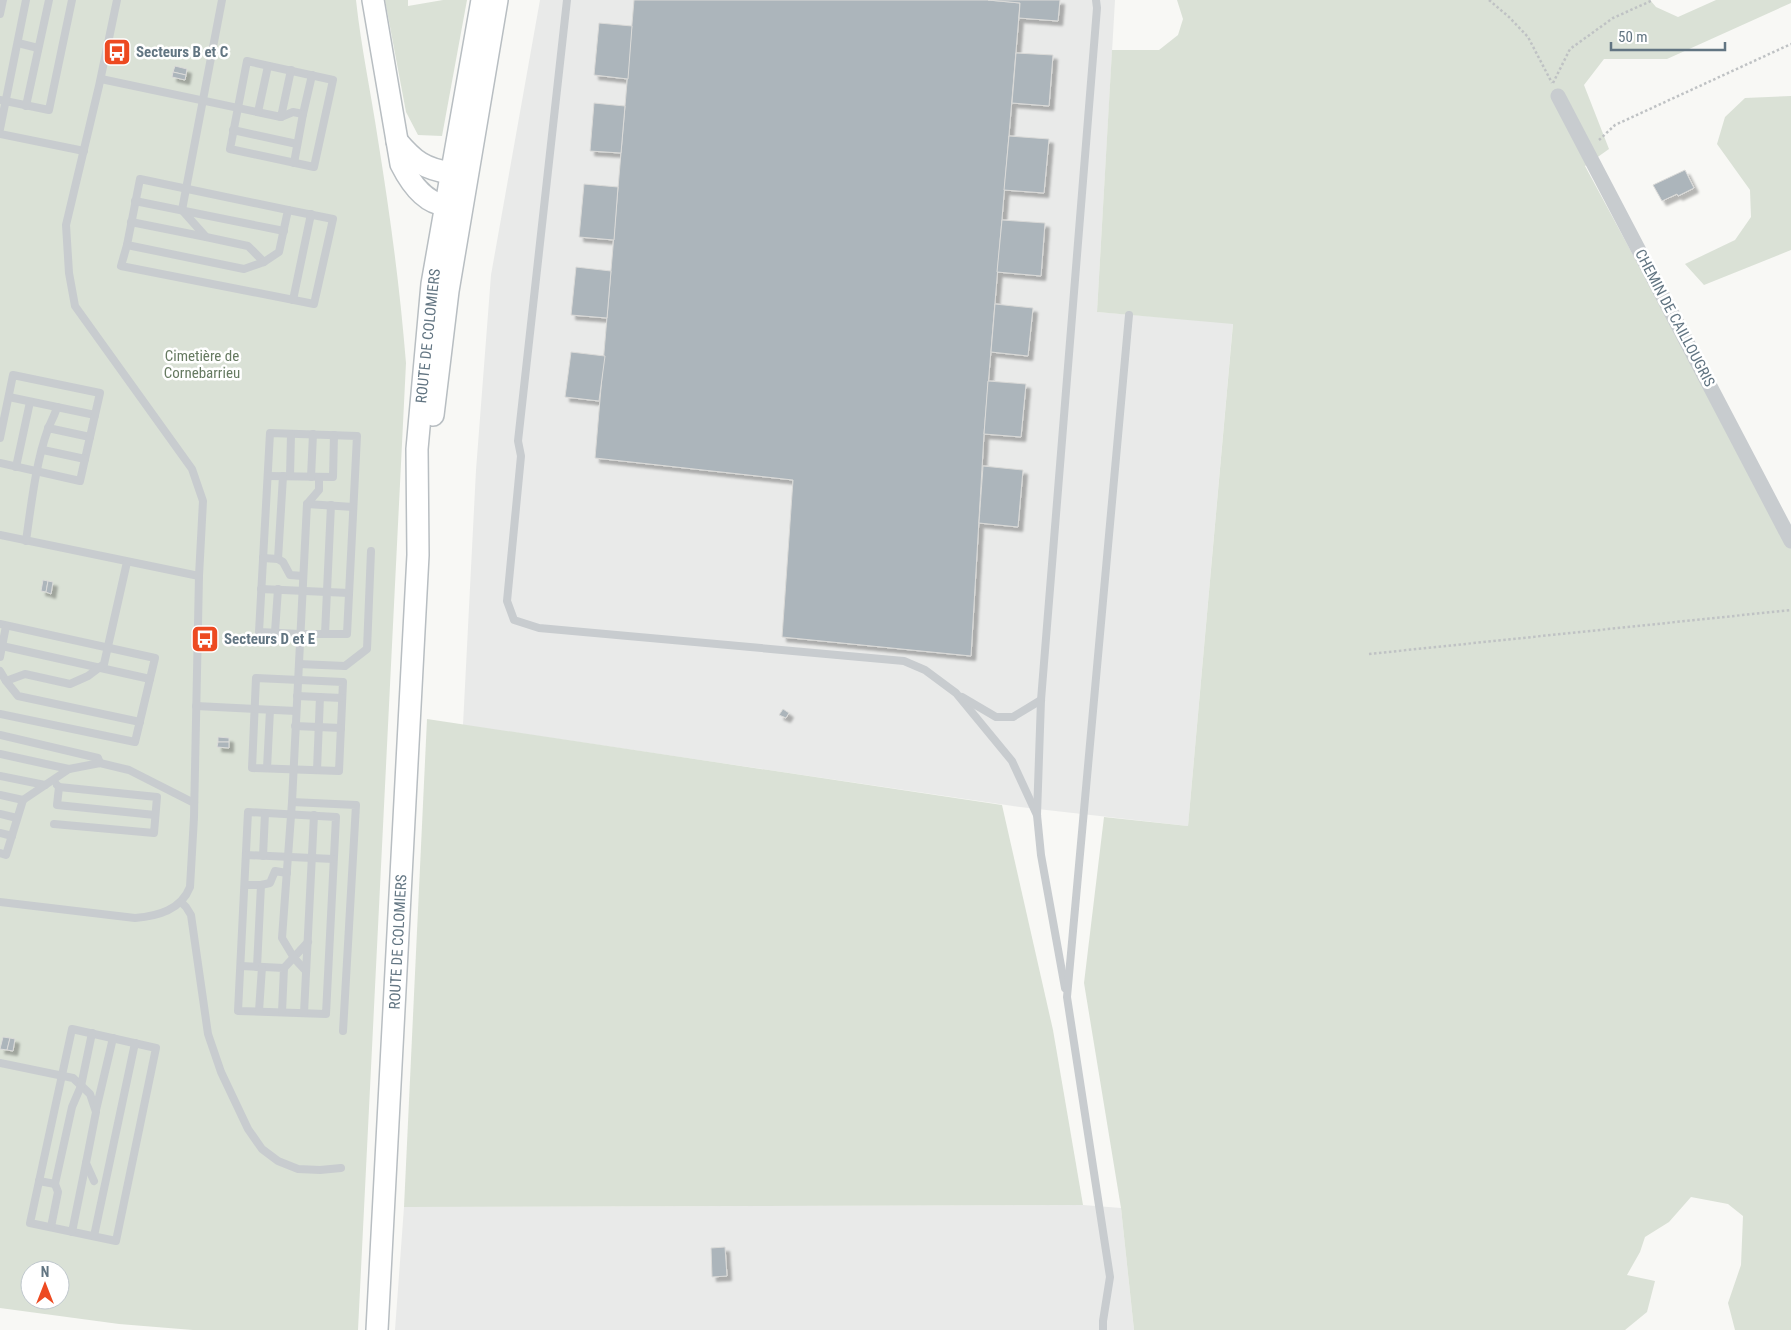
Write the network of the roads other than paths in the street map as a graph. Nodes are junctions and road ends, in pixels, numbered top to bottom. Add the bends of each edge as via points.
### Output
1 (3, 0) edge
2 (26, 0) edge
3 (48, 0) edge
4 (72, 0) edge
5 (117, 0) edge
6 (222, 0) edge
7 (374, 0) edge
8 (482, 0) edge
9 (497, 0) edge
10 (567, 0) edge
11 (1096, 0) edge
12 (0, 14) edge
13 (18, 43) junction
14 (38, 48) junction
15 (268, 66) junction
16 (290, 70) junction
17 (312, 75) junction
18 (101, 79) junction
19 (1555, 90) road end
20 (202, 100) junction
21 (2, 101) edge
22 (26, 106) junction
23 (238, 108) junction
24 (258, 112) junction
25 (303, 114) junction
26 (281, 117) junction
27 (0, 129) edge
28 (233, 130) junction
29 (0, 134) edge
30 (397, 141) junction
31 (298, 144) junction
32 (84, 151) junction
33 (294, 162) junction
34 (451, 173) junction
35 (186, 189) junction
36 (452, 199) junction
37 (136, 201) junction
38 (182, 210) junction
39 (288, 210) junction
40 (311, 214) junction
41 (131, 222) junction
42 (284, 231) junction
43 (206, 237) junction
44 (127, 245) junction
45 (264, 262) junction
46 (292, 300) junction
47 (1129, 315) dead end
48 (8, 397) junction
49 (30, 402) junction
50 (57, 407) junction
51 (95, 416) junction
52 (48, 428) junction
53 (291, 434) junction
54 (313, 434) junction
55 (334, 435) junction
56 (90, 437) junction
57 (0, 438) edge
58 (43, 450) junction
59 (85, 459) junction
60 (0, 463) edge
61 (16, 467) junction
62 (38, 471) junction
63 (268, 476) junction
64 (286, 476) junction
65 (315, 477) junction
66 (307, 504) junction
67 (331, 506) junction
68 (353, 506) junction
69 (0, 535) edge
70 (26, 541) junction
71 (1791, 541) edge
72 (371, 550) dead end
73 (263, 558) junction
74 (278, 559) junction
75 (127, 562) junction
76 (199, 576) junction
77 (303, 576) junction
78 (262, 589) junction
79 (278, 590) junction
80 (302, 590) junction
81 (327, 592) junction
82 (349, 593) junction
83 (3, 625) edge
84 (275, 632) junction
85 (300, 634) junction
86 (325, 634) junction
87 (2, 646) junction
88 (108, 648) junction
89 (0, 657) edge
90 (299, 664) junction
91 (99, 668) junction
92 (0, 672) edge
93 (150, 679) junction
94 (298, 680) junction
95 (6, 681) junction
96 (956, 693) junction
97 (297, 696) junction
98 (320, 698) junction
99 (342, 698) junction
100 (1041, 700) junction
101 (196, 706) junction
102 (254, 709) junction
103 (270, 710) junction
104 (296, 711) junction
105 (0, 714) edge
106 (140, 722) junction
107 (296, 726) junction
108 (319, 726) junction
109 (341, 728) junction
110 (0, 735) edge
111 (0, 754) edge
112 (100, 764) junction
113 (69, 768) junction
114 (267, 768) junction
115 (293, 769) junction
116 (317, 770) junction
117 (0, 776) edge
118 (52, 780) junction
119 (45, 785) junction
120 (59, 787) junction
121 (0, 795) edge
122 (23, 800) junction
123 (292, 802) junction
124 (194, 803) junction
125 (265, 812) junction
126 (0, 814) edge
127 (291, 814) junction
128 (156, 815) junction
129 (314, 815) junction
130 (1037, 815) junction
131 (17, 818) junction
132 (54, 824) dead end
133 (0, 833) edge
134 (12, 836) junction
135 (0, 853) edge
136 (246, 854) junction
137 (263, 856) junction
138 (288, 857) junction
139 (312, 858) junction
140 (333, 859) junction
141 (287, 873) junction
142 (245, 885) junction
143 (261, 885) junction
144 (0, 902) edge
145 (181, 902) junction
146 (308, 942) junction
147 (294, 958) junction
148 (241, 966) junction
149 (260, 967) junction
150 (284, 968) junction
151 (306, 971) junction
152 (1067, 997) junction
153 (260, 1011) junction
154 (282, 1012) junction
155 (304, 1013) junction
156 (343, 1030) dead end
157 (92, 1033) junction
158 (113, 1038) junction
159 (134, 1043) junction
160 (0, 1063) edge
161 (61, 1076) junction
162 (82, 1086) junction
163 (96, 1112) junction
164 (86, 1163) junction
165 (341, 1168) dead end
166 (39, 1180) junction
167 (94, 1181) dead end
168 (55, 1184) junction
169 (51, 1227) junction
170 (72, 1232) junction
171 (94, 1236) junction
172 (1103, 1321) junction
173 (377, 1330) edge
174 (1097, 1330) edge
175 (1103, 1330) edge

1 - 12 lane
2 - 13 lane
3 - 14 lane
4 - 22 lane via 49,110
5 - 18 lane
6 - 20 lane
7 - 30 main road
8 - 34 main road
9 - 36 main road, ROUTE DE COLOMIERS
10 - 96 lane via 518,441 521,456 506,601 514,620 539,628 904,661 925,670
11 - 100 lane
13 - 14 lane
13 - 21 lane
14 - 22 lane
15 - 16 lane
15 - 23 lane via 247,61
15 - 24 lane
16 - 17 lane
16 - 26 lane
17 - 25 lane
17 - 33 lane via 333,80 314,167
18 - 20 lane
18 - 32 lane
19 - 71 street, CHEMIN DE CAILLOUGRIS
20 - 23 lane
20 - 35 lane
21 - 22 lane
21 - 27 lane
23 - 24 lane
23 - 28 lane
24 - 26 lane
25 - 26 lane via 293,112
25 - 31 lane
28 - 31 lane
28 - 33 lane via 230,149
29 - 32 lane
30 - 34 main road via 423,166
30 - 36 main road via 400,164 410,182 440,204
31 - 33 lane
32 - 76 lane via 66,225 75,306 192,469 203,501
34 - 36 main road
35 - 37 lane via 140,179
35 - 38 lane
35 - 39 lane
36 - 173 main road, ROUTE DE COLOMIERS via 432,284 417,449 418,554
37 - 38 lane
37 - 41 lane
38 - 42 lane
38 - 43 lane
39 - 40 lane
39 - 42 lane
40 - 46 lane
40 - 46 lane via 333,219 314,304
41 - 43 lane
41 - 44 lane
42 - 45 lane via 280,252
43 - 45 lane via 248,246
44 - 45 lane via 244,269
44 - 46 lane via 121,266
47 - 152 lane
48 - 49 lane
48 - 51 lane via 13,375 100,394
48 - 57 lane
49 - 50 lane
49 - 61 lane
50 - 51 lane
50 - 52 lane
51 - 56 lane
52 - 56 lane
52 - 58 lane
53 - 54 lane
53 - 63 lane via 270,433
53 - 64 lane
54 - 55 lane
54 - 65 lane
55 - 65 lane via 333,477
55 - 68 lane via 357,436
56 - 59 lane
58 - 59 lane
58 - 62 lane
59 - 62 lane via 80,481
60 - 61 lane
61 - 62 lane
62 - 70 lane
63 - 64 lane
63 - 73 lane
64 - 65 lane
64 - 74 lane
65 - 66 lane via 319,490
66 - 67 lane
66 - 77 lane
67 - 68 lane
67 - 81 lane
68 - 82 lane
69 - 70 lane
70 - 75 lane
72 - 90 lane via 367,649 345,666
73 - 74 lane
73 - 78 lane
74 - 77 lane via 290,575
75 - 76 lane
75 - 88 lane
76 - 101 lane
77 - 80 lane
78 - 79 lane
78 - 84 lane via 259,632
79 - 80 lane
79 - 84 lane
80 - 81 lane
80 - 85 lane
81 - 82 lane
81 - 86 lane
82 - 86 lane via 347,634
83 - 87 lane
83 - 88 lane
84 - 85 lane
85 - 86 lane
85 - 90 lane
87 - 89 lane
87 - 91 lane
88 - 91 lane via 104,664
88 - 93 lane via 155,658
90 - 94 lane
91 - 93 lane
91 - 95 lane via 70,684 25,674
92 - 95 lane
93 - 106 lane
94 - 97 lane
94 - 99 lane via 343,682
94 - 102 lane via 256,678
95 - 106 lane via 18,696
96 - 100 lane via 996,717 1013,717
96 - 130 lane via 1012,761
97 - 98 lane
97 - 104 lane
98 - 99 lane
98 - 108 lane
99 - 109 lane
100 - 130 lane
101 - 102 lane
101 - 124 lane
102 - 103 lane
102 - 114 lane via 252,768
103 - 104 lane
103 - 114 lane
104 - 107 lane
105 - 106 lane via 135,742
107 - 108 lane
107 - 115 lane
108 - 109 lane
108 - 116 lane
109 - 116 lane via 339,771
110 - 112 lane via 98,758
111 - 113 lane
112 - 113 lane
112 - 124 lane via 129,770
113 - 118 lane
114 - 115 lane
115 - 116 lane
115 - 123 lane
117 - 119 lane
118 - 119 lane
118 - 120 lane
119 - 122 lane
120 - 128 lane via 157,797
120 - 128 lane via 57,805
121 - 122 lane
122 - 131 lane
123 - 127 lane
123 - 156 lane via 356,805
124 - 145 lane via 190,887
125 - 127 lane
125 - 136 lane via 248,812
125 - 137 lane
126 - 131 lane
127 - 129 lane
127 - 138 lane
128 - 132 lane via 154,833
129 - 139 lane
129 - 140 lane via 336,817
130 - 152 lane via 1040,855
131 - 134 lane
133 - 134 lane
134 - 135 lane via 6,854
136 - 137 lane
136 - 142 lane
137 - 138 lane
138 - 139 lane
138 - 141 lane
139 - 140 lane
139 - 146 lane
140 - 155 lane via 326,1014
141 - 143 lane via 274,872 270,883
141 - 147 lane via 282,938
142 - 143 lane
142 - 148 lane
143 - 149 lane
144 - 145 lane via 135,918 151,917
145 - 165 lane via 191,915 208,1034 220,1072 248,1129 262,1149 278,1161 298,1169
146 - 147 lane
146 - 151 lane
147 - 150 lane
147 - 151 lane
148 - 149 lane
148 - 153 lane via 238,1011
149 - 150 lane
149 - 153 lane
150 - 154 lane
151 - 155 lane
152 - 172 lane via 1110,1277
153 - 154 lane
154 - 155 lane
157 - 158 lane
157 - 161 lane via 72,1029
157 - 162 lane
158 - 159 lane
158 - 163 lane
159 - 171 lane
159 - 171 lane via 156,1048 116,1241
160 - 161 lane
161 - 162 lane via 73,1078
161 - 166 lane
162 - 163 lane via 90,1094
162 - 168 lane via 72,1107
163 - 164 lane
164 - 167 lane
164 - 170 lane
166 - 168 lane
166 - 169 lane via 30,1223
168 - 169 lane via 58,1192
169 - 170 lane
170 - 171 lane
172 - 174 lane
172 - 175 lane

